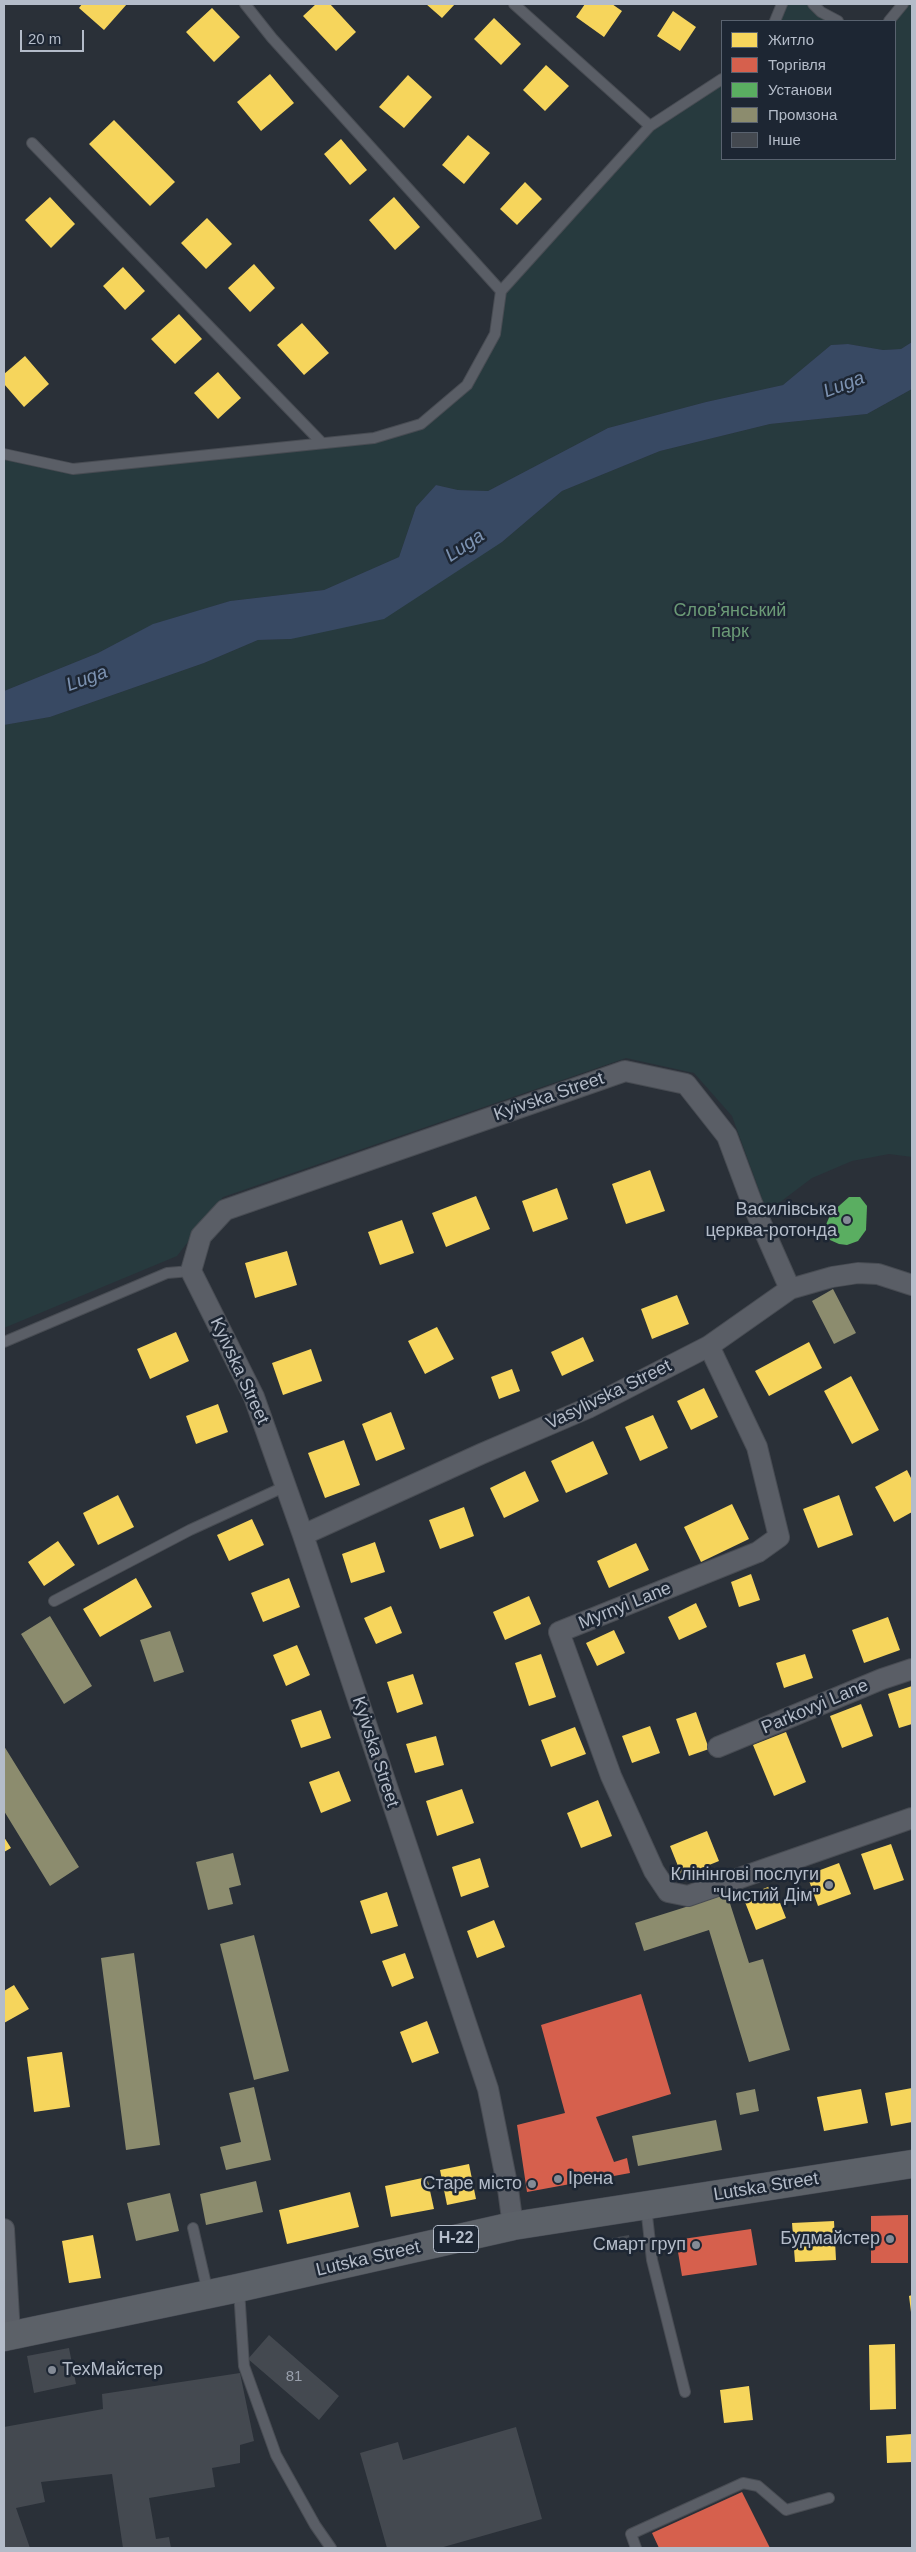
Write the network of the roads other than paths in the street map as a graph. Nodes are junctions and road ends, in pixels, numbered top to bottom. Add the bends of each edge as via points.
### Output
1 (245, 4) edge
2 (514, 4) edge
3 (782, 4) edge
4 (813, 4) edge
5 (903, 4) edge
6 (775, 20) edge
7 (836, 20) edge
8 (890, 20) edge
9 (721, 80) edge
10 (650, 126) junction
11 (32, 143) dead end
12 (501, 290) junction
13 (321, 442) junction
14 (4, 454) edge
15 (191, 1271) junction
16 (912, 1285) edge
17 (790, 1289) junction
18 (4, 1342) edge
19 (709, 1346) junction
20 (286, 1486) junction
21 (303, 1535) junction
22 (54, 1601) dead end
23 (912, 1669) edge
24 (718, 1747) dead end
25 (912, 1818) edge
26 (912, 2164) edge
27 (646, 2206) junction
28 (513, 2226) junction
29 (4, 2228) edge
30 (193, 2228) dead end
31 (238, 2288) junction
32 (208, 2294) junction
33 (7, 2336) edge
34 (685, 2392) dead end
35 (829, 2498) dead end
36 (331, 2548) edge
37 (636, 2548) edge

1 - 12 lane via 272,38
2 - 10 lane
3 - 6 lane
4 - 7 lane
5 - 8 lane
9 - 10 lane
10 - 12 lane
11 - 13 lane
12 - 13 lane via 495,334 467,385 421,424 374,438
13 - 14 lane via 73,469
15 - 17 street, Kyivska Street via 201,1236 225,1210 625,1071 686,1084 727,1136
15 - 18 lane via 167,1272
15 - 20 street, Kyivska Street via 254,1397
16 - 17 street, Vasylivska Street via 878,1274 858,1273
17 - 19 street, Vasylivska Street
19 - 21 street, Vasylivska Street via 588,1408
19 - 25 street, Myrnyi Lane via 757,1447 779,1537 758,1552 559,1632 611,1776 654,1871 668,1892 688,1896
20 - 21 street, Kyivska Street
20 - 22 lane via 190,1530
21 - 28 street, Kyivska Street via 488,2089
23 - 24 street, Parkovyi Lane
26 - 27 main road, Lutska Street / Н-22
27 - 28 main road, Lutska Street / Н-22
27 - 34 lane via 652,2260
28 - 31 main road, Lutska Street / Н-22
29 - 33 street
30 - 32 lane
31 - 32 main road, Lutska Street / Н-22
31 - 36 lane via 244,2366 276,2455
32 - 33 main road, Lutska Street / Н-22
35 - 37 lane via 786,2510 758,2486 743,2483 631,2534

